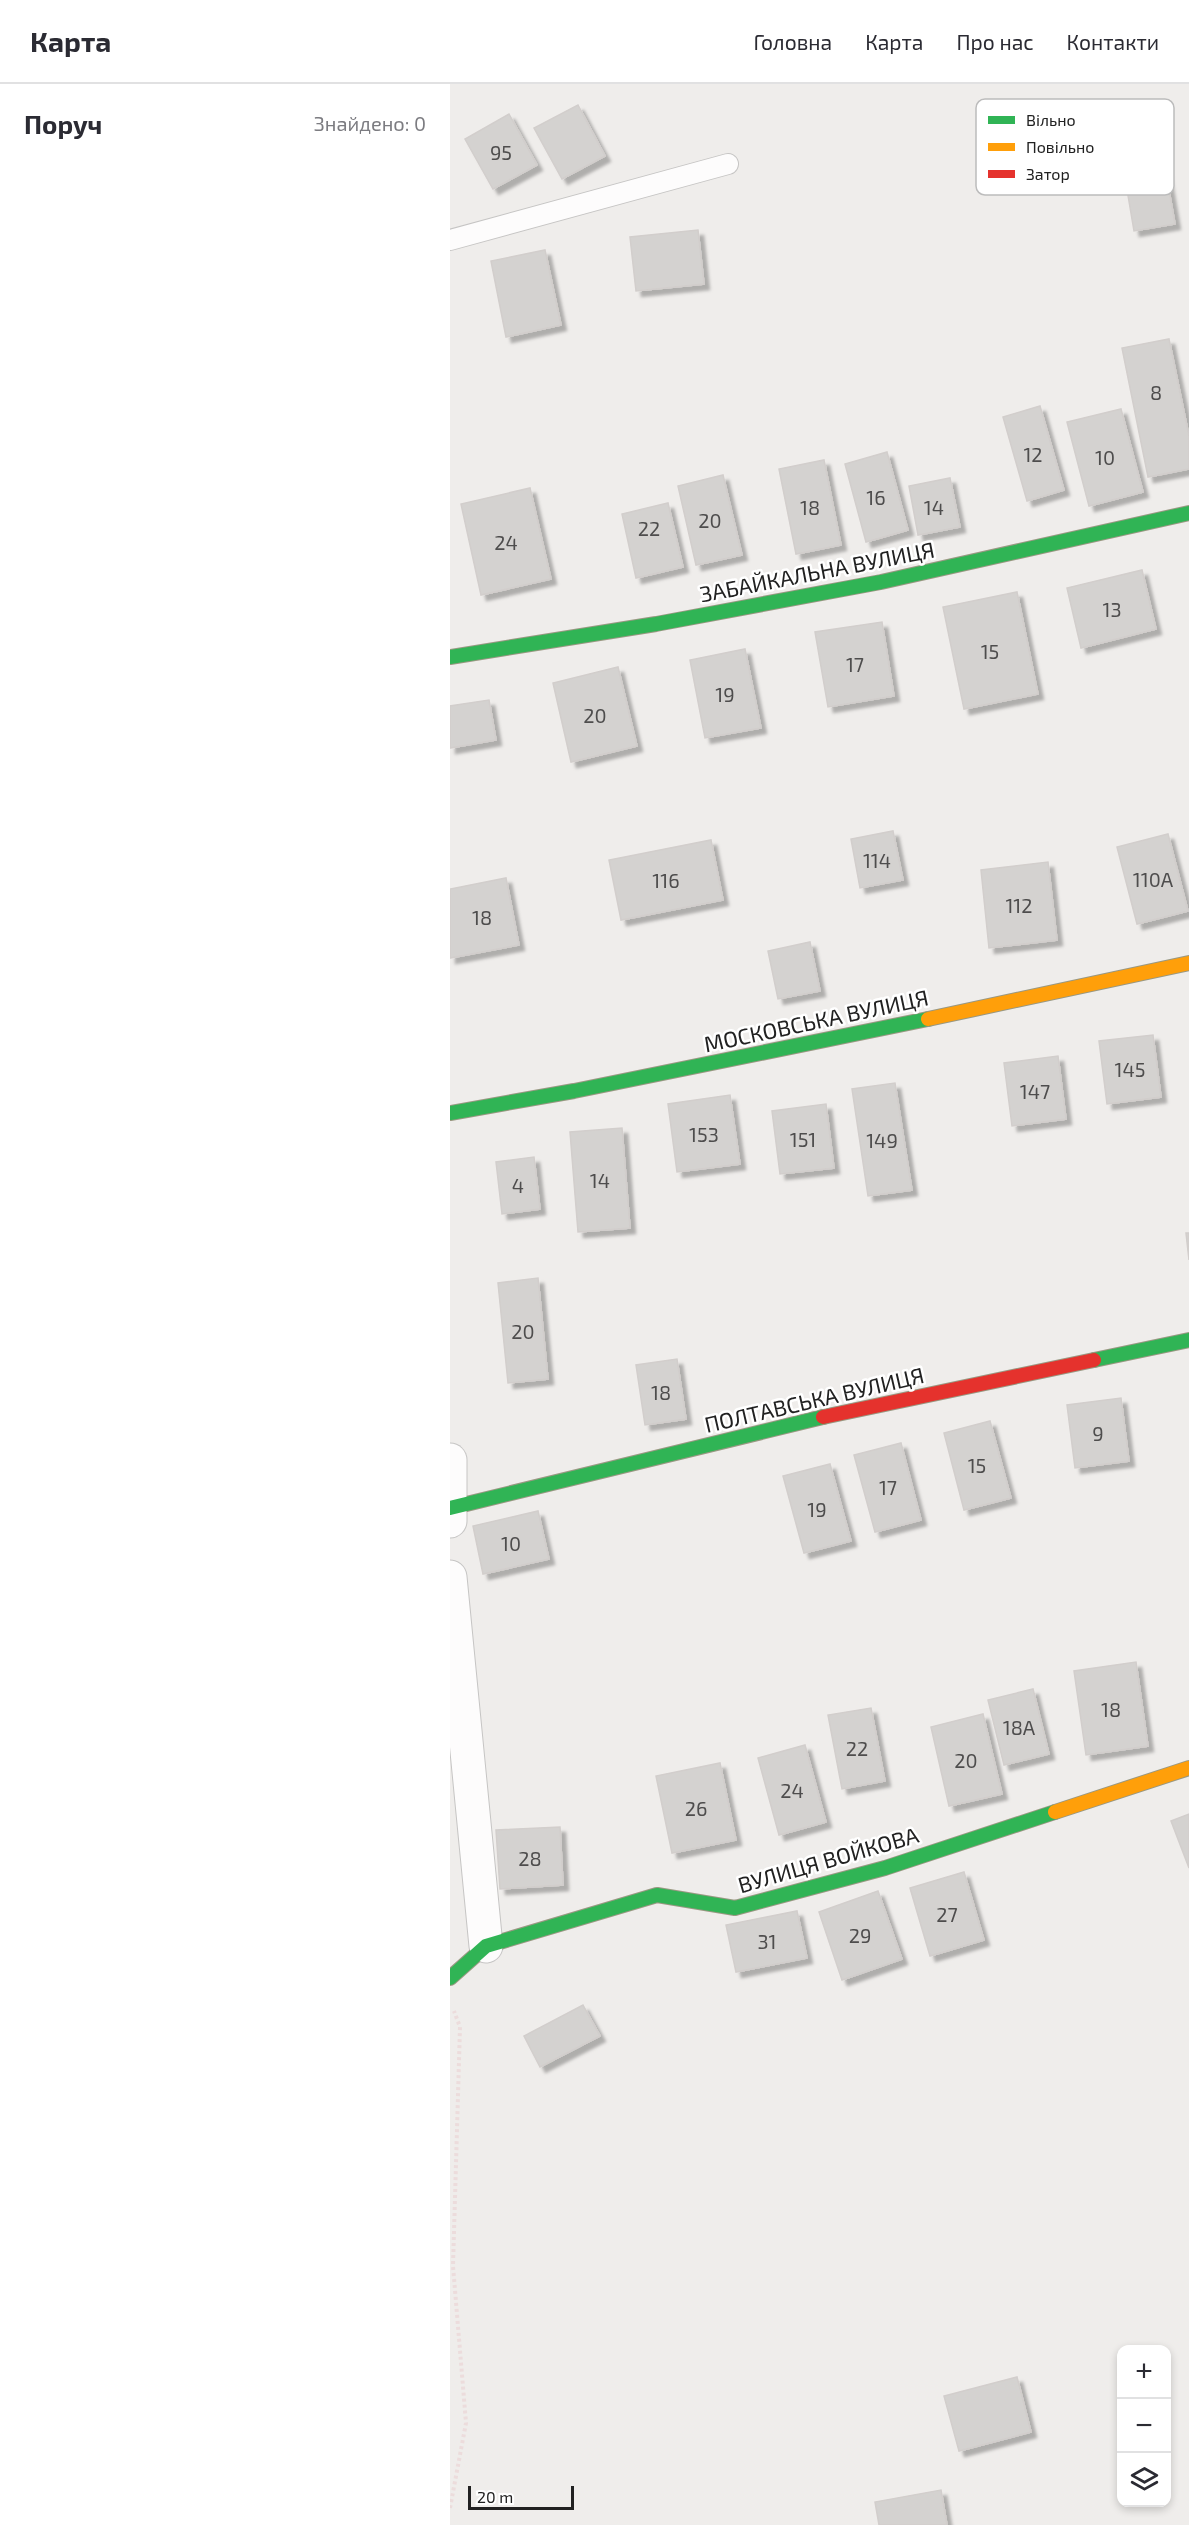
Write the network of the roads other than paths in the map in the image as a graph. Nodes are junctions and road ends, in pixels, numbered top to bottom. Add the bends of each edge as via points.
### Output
1 (728, 164) dead end
2 (450, 240) edge
3 (1189, 513) edge
4 (450, 657) edge
5 (1189, 963) edge
6 (450, 1113) edge
7 (1189, 1340) edge
8 (450, 1460) edge
9 (450, 1512) edge
10 (450, 1577) edge
11 (1189, 1768) edge
12 (486, 1946) junction
13 (450, 1978) edge

1 - 2 lane
3 - 4 street, ЗАБАЙКАЛЬНА ВУЛИЦЯ via 881,582
5 - 6 street, МОСКОВСЬКА ВУЛИЦЯ via 821,1042
7 - 9 street, ПОЛТАВСЬКА ВУЛИЦЯ via 883,1403
8 - 9 street
10 - 12 street
11 - 12 street, ВУЛИЦЯ ВОЙКОВА via 885,1868 735,1908 657,1896
12 - 13 street, ВУЛИЦЯ ВОЙКОВА

